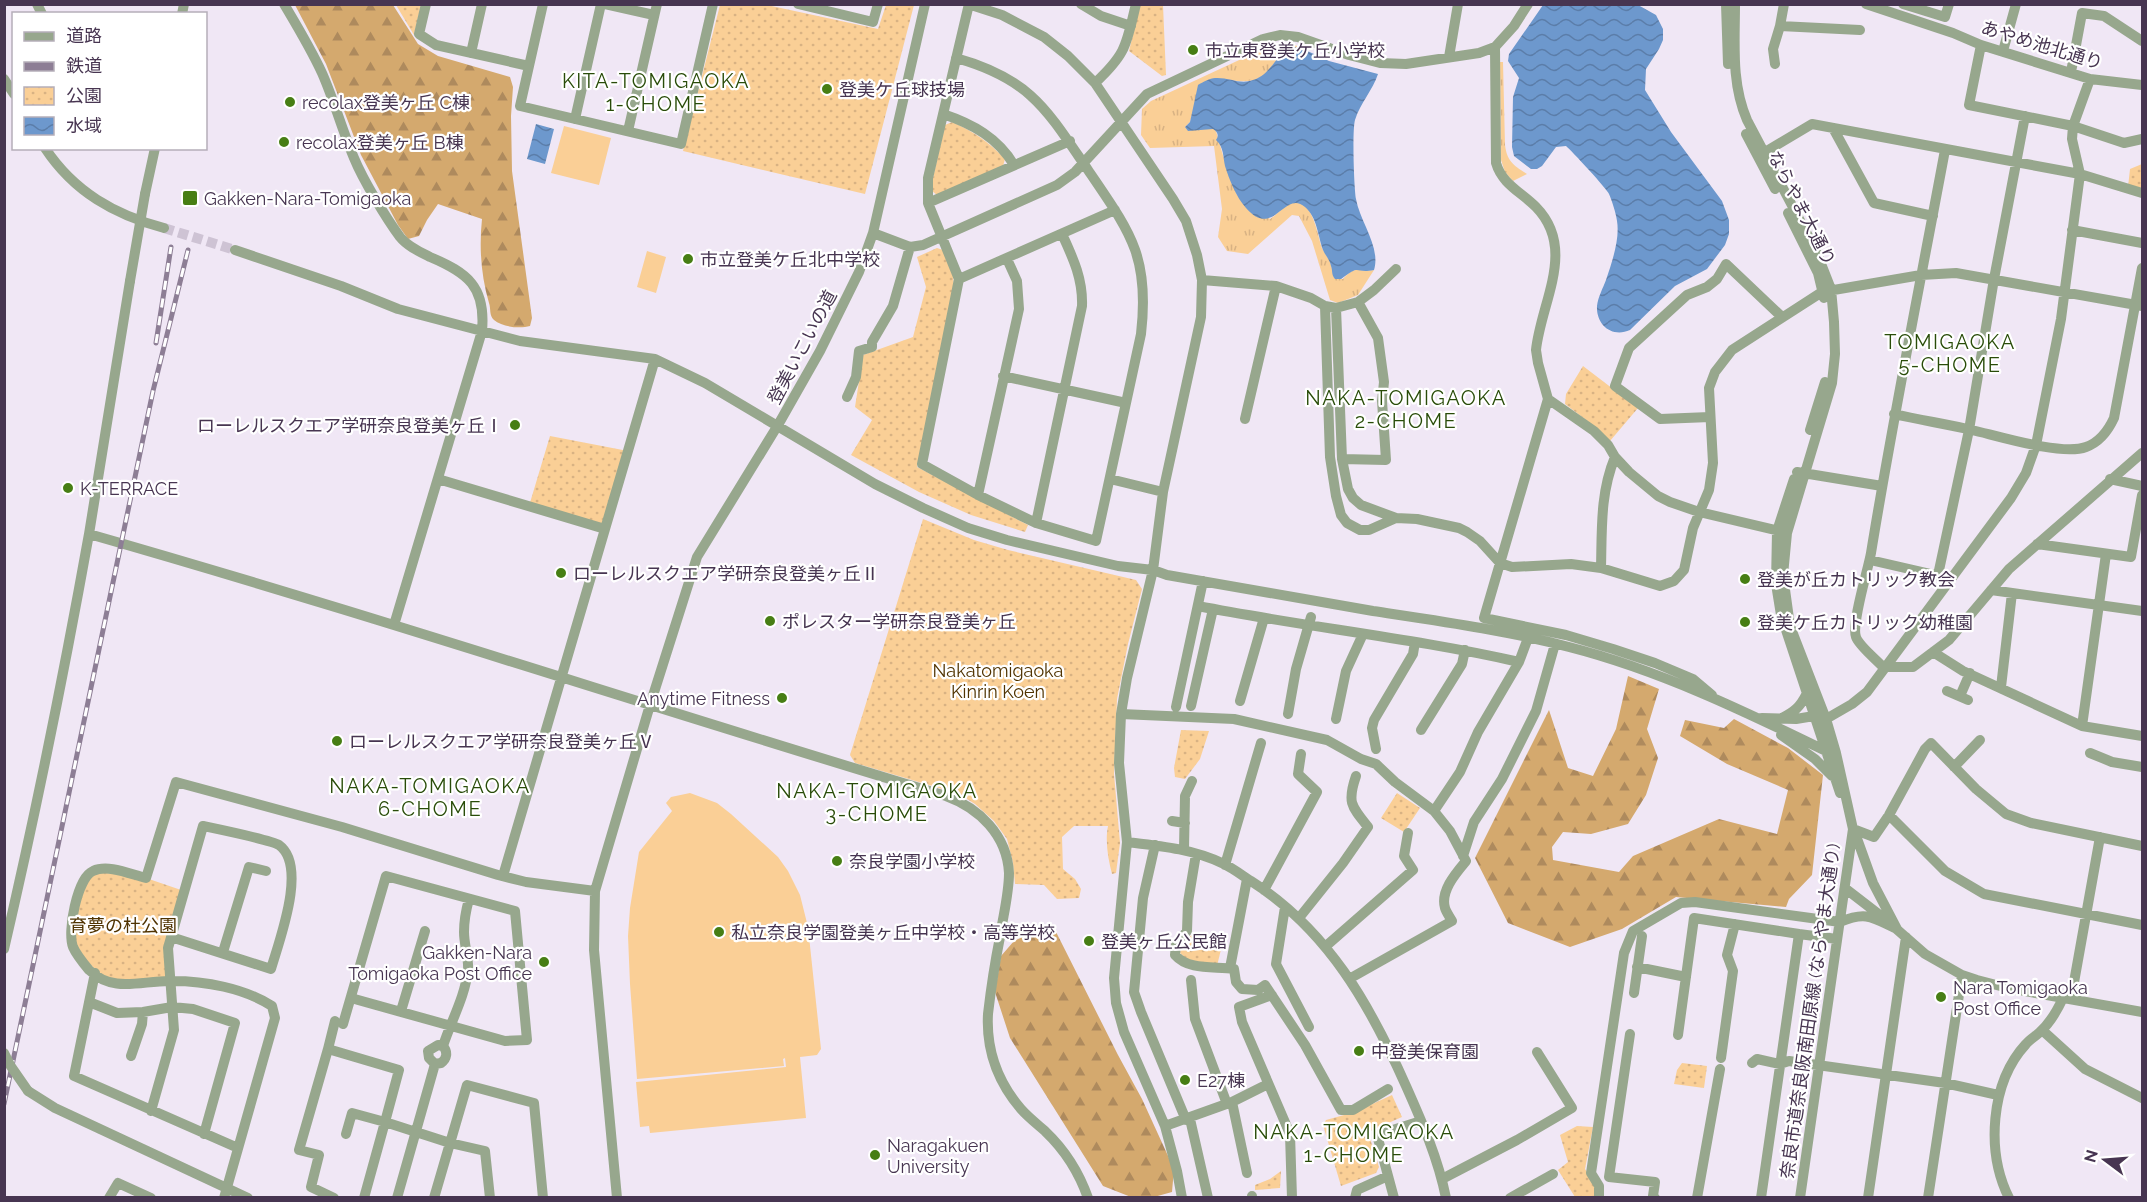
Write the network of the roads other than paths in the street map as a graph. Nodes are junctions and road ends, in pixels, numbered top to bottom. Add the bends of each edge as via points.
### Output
1 (284, 4) edge
2 (426, 4) edge
3 (482, 4) edge
4 (543, 4) edge
5 (603, 4) edge
6 (713, 4) edge
7 (798, 4) edge
8 (878, 4) edge
9 (925, 4) edge
10 (1081, 4) edge
11 (1136, 4) edge
12 (1458, 4) edge
13 (1528, 4) edge
14 (1726, 4) edge
15 (1735, 4) edge
16 (1784, 4) edge
17 (1866, 4) edge
18 (1903, 4) edge
19 (1949, 4) edge
20 (2016, 4) edge
21 (968, 5) edge
22 (655, 10) edge
23 (1131, 26) junction
24 (1780, 26) junction
25 (1860, 30) dead end
26 (2142, 40) edge
27 (1981, 45) junction
28 (1495, 47) junction
29 (2003, 51) junction
30 (471, 53) junction
31 (1449, 57) junction
32 (956, 58) junction
33 (1775, 64) dead end
34 (529, 66) junction
35 (2071, 72) junction
36 (2142, 77) edge
37 (2090, 79) junction
38 (1095, 82) junction
39 (2138, 85) edge
40 (943, 114) junction
41 (2025, 116) junction
42 (575, 119) junction
43 (1121, 120) junction
44 (2073, 126) junction
45 (1833, 128) junction
46 (628, 131) junction
47 (2142, 139) edge
48 (1070, 141) junction
49 (46, 150) edge
50 (155, 150) edge
51 (1945, 150) junction
52 (1761, 154) junction
53 (2016, 161) junction
54 (1083, 163) junction
55 (1014, 165) junction
56 (2080, 174) junction
57 (2142, 193) edge
58 (928, 203) junction
59 (1115, 210) junction
60 (1933, 216) junction
61 (164, 228) tunnel mouth
62 (2072, 230) junction
63 (873, 233) junction
64 (1062, 234) junction
65 (942, 235) junction
66 (2142, 243) edge
67 (910, 247) junction
68 (235, 250) tunnel mouth
69 (1007, 259) junction
70 (2142, 268) edge
71 (1396, 269) dead end
72 (1921, 275) junction
73 (959, 279) junction
74 (1994, 279) junction
75 (1202, 280) junction
76 (1276, 286) junction
77 (1827, 291) junction
78 (2064, 291) junction
79 (1358, 302) junction
80 (2140, 306) edge
81 (1330, 307) junction
82 (1782, 317) junction
83 (482, 331) junction
84 (655, 359) junction
85 (1003, 376) junction
86 (1065, 390) junction
87 (847, 397) dead end
88 (1548, 399) junction
89 (1126, 403) junction
90 (1894, 414) junction
91 (1710, 417) junction
92 (1245, 419) dead end
93 (778, 425) junction
94 (1969, 430) junction
95 (2036, 445) junction
96 (2142, 453) edge
97 (1615, 457) junction
98 (1342, 459) junction
99 (1800, 472) junction
100 (438, 479) junction
101 (1110, 479) junction
102 (2110, 479) junction
103 (1882, 486) junction
104 (2142, 486) edge
105 (1163, 492) junction
106 (978, 495) junction
107 (2142, 495) edge
108 (1700, 512) junction
109 (1396, 518) junction
110 (1036, 523) junction
111 (605, 529) junction
112 (1782, 532) junction
113 (88, 534) junction
114 (2037, 544) junction
115 (2106, 554) junction
116 (1870, 560) junction
117 (1500, 563) junction
118 (1600, 568) junction
119 (1153, 570) junction
120 (1938, 574) junction
121 (1950, 579) junction
122 (1203, 581) junction
123 (1991, 590) junction
124 (2012, 593) junction
125 (2098, 605) junction
126 (1198, 606) junction
127 (1213, 609) junction
128 (2142, 611) edge
129 (1264, 618) junction
130 (1310, 622) junction
131 (394, 626) junction
132 (1364, 634) junction
133 (1528, 638) junction
134 (1415, 642) junction
135 (1555, 644) junction
136 (1465, 650) junction
137 (1933, 652) junction
138 (1519, 662) junction
139 (1883, 667) junction
140 (1970, 674) junction
141 (560, 677) junction
142 (2001, 687) junction
143 (1947, 691) dead end
144 (1806, 695) junction
145 (1240, 701) dead end
146 (1722, 703) junction
147 (650, 705) junction
148 (1191, 706) dead end
149 (1176, 707) dead end
150 (1121, 714) junction
151 (1288, 714) dead end
152 (1814, 716) junction
153 (1335, 719) dead end
154 (1758, 719) junction
155 (1779, 719) junction
156 (1826, 719) junction
157 (2082, 726) junction
158 (1421, 730) dead end
159 (2142, 736) edge
160 (1980, 740) dead end
161 (1261, 743) dead end
162 (1376, 749) dead end
163 (1831, 752) junction
164 (2090, 753) dead end
165 (1301, 754) dead end
166 (1954, 767) junction
167 (2142, 767) edge
168 (1356, 776) dead end
169 (1834, 778) junction
170 (1192, 781) dead end
171 (1434, 811) junction
172 (1889, 815) junction
173 (1172, 821) dead end
174 (1185, 823) junction
175 (1854, 830) junction
176 (1408, 833) dead end
177 (2100, 837) junction
178 (1127, 842) junction
179 (1155, 845) junction
180 (2142, 846) edge
181 (1184, 849) junction
182 (1196, 854) junction
183 (1463, 856) junction
184 (1225, 865) junction
185 (266, 872) dead end
186 (502, 876) junction
187 (1247, 879) junction
188 (1846, 889) junction
189 (1264, 890) junction
190 (595, 891) junction
191 (469, 899) junction
192 (1860, 900) junction
193 (1843, 905) junction
194 (1285, 907) junction
195 (1886, 909) junction
196 (2085, 914) junction
197 (1299, 918) junction
198 (1840, 922) junction
199 (1735, 924) junction
200 (2142, 925) edge
201 (1897, 929) junction
202 (425, 931) dead end
203 (1800, 934) junction
204 (1642, 936) dead end
205 (171, 937) junction
206 (1906, 937) junction
207 (1837, 939) junction
208 (1326, 946) junction
209 (4, 950) edge
210 (223, 952) junction
211 (1636, 967) junction
212 (1230, 968) junction
213 (95, 973) junction
214 (1962, 975) junction
215 (1686, 977) junction
216 (1349, 979) junction
217 (1191, 980) dead end
218 (169, 981) junction
219 (1634, 993) dead end
220 (1272, 995) junction
221 (351, 998) junction
222 (2067, 998) junction
223 (89, 1002) junction
224 (172, 1007) junction
225 (401, 1011) junction
226 (143, 1012) junction
227 (2142, 1012) edge
228 (449, 1025) junction
229 (1310, 1027) dead end
230 (2042, 1030) junction
231 (1630, 1034) dead end
232 (1678, 1035) dead end
233 (328, 1049) junction
234 (1537, 1052) dead end
235 (4, 1053) edge
236 (131, 1056) dead end
237 (1752, 1063) dead end
238 (1780, 1064) junction
239 (1819, 1066) junction
240 (1886, 1075) junction
241 (1945, 1083) junction
242 (1268, 1084) junction
243 (1388, 1089) dead end
244 (1998, 1095) junction
245 (2142, 1098) edge
246 (1229, 1103) junction
247 (151, 1111) junction
248 (1188, 1119) junction
249 (1421, 1121) junction
250 (385, 1122) junction
251 (1165, 1126) junction
252 (415, 1130) junction
253 (204, 1134) junction
254 (346, 1134) dead end
255 (450, 1143) junction
256 (238, 1148) junction
257 (1247, 1173) dead end
258 (1553, 1174) dead end
259 (1388, 1176) junction
260 (1442, 1179) junction
261 (225, 1192) edge
262 (144, 1196) edge
263 (109, 1197) edge
264 (248, 1197) edge
265 (334, 1197) edge
266 (364, 1197) edge
267 (397, 1197) edge
268 (434, 1197) edge
269 (490, 1197) edge
270 (543, 1197) edge
271 (617, 1197) edge
272 (1088, 1197) edge
273 (1182, 1197) edge
274 (1208, 1197) edge
275 (1292, 1197) edge
276 (1355, 1197) edge
277 (1394, 1197) edge
278 (1446, 1197) edge
279 (1510, 1197) edge
280 (1599, 1197) edge
281 (1653, 1197) edge
282 (1697, 1197) edge
283 (1761, 1197) edge
284 (1800, 1197) edge
285 (1868, 1197) edge
286 (1928, 1197) edge
287 (2009, 1197) edge

1 - 83 street via 322,73 354,161 389,220 402,239 454,267 469,280 484,310
2 - 30 street via 419,34 436,45
3 - 30 street
4 - 34 street
5 - 22 street
5 - 42 street
6 - 46 street via 681,144
7 - 8 street via 873,22
9 - 63 street, 登美いこいの道
10 - 23 street
11 - 23 street
12 - 31 street
13 - 28 street
14 - 52 street, ならやま大通り via 1732,100
15 - 52 street via 1735,80 1739,102
16 - 24 street
17 - 27 street, あやめ池北通り
18 - 19 street via 1945,17
20 - 29 street
21 - 32 street
21 - 38 street via 1018,22 1044,37
22 - 46 street
23 - 38 street via 1122,54
24 - 25 street
24 - 33 street via 1773,49
26 - 35 street via 2104,16 2082,13
27 - 29 street, あやめ池北通り
27 - 41 street via 1969,105
28 - 31 street via 1479,54
28 - 88 street via 1496,163 1504,180 1542,214 1555,245 1555,272 1536,350
29 - 35 street, あやめ池北通り
30 - 34 street
31 - 43 street via 1406,64 1380,63 1280,35 1254,43 1147,94
32 - 40 street
32 - 48 street via 996,72 1021,87 1043,106
34 - 42 street via 520,106
35 - 37 street, あやめ池北通り
36 - 39 street
37 - 39 street, あやめ池北通り
37 - 44 street
38 - 43 street
40 - 55 street via 982,132
40 - 58 street via 928,178
41 - 44 street
41 - 53 street
42 - 46 street
43 - 54 street
43 - 75 street via 1186,221
44 - 47 street via 2124,143
44 - 56 street
45 - 51 street
45 - 52 street via 1812,124
45 - 60 street via 1874,203
48 - 54 street
48 - 55 street
49 - 61 street via 75,184 101,204
50 - 113 street, bridge
51 - 53 street
51 - 60 street
52 - 77 street, ならやま大通り
53 - 56 street
53 - 74 street
54 - 59 street
54 - 65 street via 1051,188
55 - 58 street
56 - 57 street
56 - 62 street
58 - 65 street
59 - 64 street
59 - 89 street via 1136,250 1144,289 1141,334
60 - 72 street
62 - 66 street
62 - 78 street
63 - 67 street
63 - 93 street, 登美いこいの道 via 842,309
64 - 69 street
64 - 86 street via 1078,270 1083,297
65 - 67 street
65 - 73 street
67 - 87 street via 893,306 872,347 860,351 856,377
68 - 83 street via 398,309
69 - 73 street
69 - 85 street via 1017,281 1020,302
70 - 80 street
71 - 79 street
72 - 74 street via 1956,273
72 - 77 street
72 - 90 street
73 - 106 street via 922,464
74 - 78 street
74 - 94 street
75 - 76 street
75 - 105 street via 1201,318
76 - 81 street
76 - 92 street
77 - 82 street
77 - 99 street, ならやま大通り via 1826,380
78 - 80 street
78 - 95 street
79 - 81 street
79 - 98 street via 1378,338 1384,382 1386,460
80 - 95 street via 2108,430 2085,448
81 - 98 street
81 - 109 street via 1330,457 1341,515 1351,526 1364,530
82 - 91 street via 1719,363 1709,388
82 - 91 street via 1726,264 1707,287 1687,295 1629,348 1616,386 1660,420
83 - 84 street via 520,341
83 - 100 street
84 - 93 street
84 - 111 street
85 - 86 street
85 - 106 street
86 - 89 street
86 - 110 street
88 - 97 street via 1594,431
88 - 117 street
89 - 101 street
90 - 94 street
90 - 103 street
91 - 108 street via 1712,472
93 - 119 street via 882,488 968,528 1107,564
93 - 147 street, 登美いこいの道 via 697,557
94 - 95 street
94 - 120 street
95 - 121 street via 2011,498
96 - 102 street
97 - 108 street via 1659,496
97 - 118 street via 1604,497
98 - 109 street via 1353,498 1367,508
99 - 103 street
99 - 112 street, ならやま大通り
100 - 111 street
100 - 131 street
101 - 105 street
101 - 110 street via 1096,541
102 - 104 street
102 - 114 street
103 - 116 street
105 - 119 street
106 - 110 street
107 - 115 street via 2131,557
108 - 112 street
108 - 118 street via 1690,537 1686,566 1674,582 1656,585
109 - 117 street via 1459,528 1480,541
111 - 141 street
112 - 144 street, 奈良市道奈良阪南田原線 (ならやま大通り) via 1776,584 1781,615
112 - 156 street, 奈良市道奈良阪南田原線 (ならやま大通り) via 1783,575 1791,626
113 - 131 street
113 - 209 street via 74,622
114 - 115 street
114 - 123 street
115 - 125 street
116 - 120 street
116 - 139 street via 1854,626 1856,638
117 - 118 street via 1512,567 1564,564
117 - 146 street via 1484,618 1566,635 1655,663 1693,679
119 - 122 street
119 - 150 street
120 - 121 street
121 - 139 street
122 - 126 street
122 - 133 street
123 - 124 street
123 - 137 street via 1949,640
124 - 125 street
124 - 142 street
125 - 128 street
125 - 157 street
126 - 127 street
126 - 149 street
127 - 129 street
127 - 148 street
129 - 130 street
129 - 145 street
130 - 132 street
130 - 151 street
131 - 141 street
132 - 134 street
132 - 153 street via 1346,671
133 - 135 street
133 - 138 street
134 - 136 street
134 - 162 street via 1413,654 1374,720
135 - 146 street via 1661,677
135 - 183 street via 1536,711 1502,779 1474,822
136 - 138 street
136 - 158 street via 1462,664
137 - 139 street via 1913,667
137 - 140 street
138 - 171 street via 1478,732 1460,772
139 - 156 street via 1867,692
140 - 142 street
140 - 143 street via 1964,698
141 - 147 street
141 - 186 street
142 - 157 street
144 - 152 street, 奈良市道奈良阪南田原線 (ならやま大通り)
144 - 155 street via 1800,706
146 - 154 street
147 - 190 street, 登美いこいの道
147 - 272 street via 946,796 989,823 1003,850 1009,874 988,1014 993,1059 1012,1098 1067,1157
150 - 171 street via 1234,719 1327,740 1376,764
150 - 178 street via 1119,763
152 - 155 street
152 - 156 street
152 - 163 street, 奈良市道奈良阪南田原線 (ならやま大通り)
154 - 155 street
154 - 163 street
154 - 169 street via 1815,759
156 - 163 street, 奈良市道奈良阪南田原線 (ならやま大通り)
157 - 159 street
160 - 166 street
161 - 184 street
163 - 169 street, 奈良市道奈良阪南田原線 (ならやま大通り)
163 - 175 street, 奈良市道奈良阪南田原線 (ならやま大通り)
164 - 167 street
165 - 189 street via 1298,774 1317,792
166 - 172 street via 1931,743
166 - 177 street via 2006,814
168 - 197 street via 1351,804 1368,827
169 - 175 street, 奈良市道奈良阪南田原線 (ならやま大通り)
170 - 174 street via 1185,796
171 - 183 street
172 - 175 street via 1874,837
172 - 196 street via 1946,871 1984,894
173 - 174 street
174 - 181 street
175 - 188 street, 奈良市道奈良阪南田原線 (ならやま大通り)
175 - 195 street
176 - 208 street via 1404,856 1413,870
177 - 180 street
177 - 196 street
178 - 179 street
178 - 251 street via 1114,978 1116,1003 1124,1032
179 - 181 street
179 - 248 street via 1143,898 1134,992
181 - 182 street
182 - 184 street
182 - 212 street via 1187,931 1176,945 1175,955 1190,966
183 - 216 street via 1466,861 1454,876 1444,900 1452,921
184 - 187 street
185 - 210 street via 249,867
186 - 190 street
186 - 213 street via 176,782 146,878 105,868 91,871 80,886 72,946
187 - 189 street
187 - 212 street
188 - 192 street
188 - 193 street, 奈良市道奈良阪南田原線 (ならやま大通り)
189 - 194 street
190 - 271 street, 登美いこいの道 via 594,950
191 - 221 street via 386,876
191 - 228 street via 464,919 468,968 464,990
191 - 228 street via 515,911 527,1040 505,1041
192 - 193 street
192 - 195 street
192 - 201 street
193 - 198 street, 奈良市道奈良阪南田原線 (ならやま大通り)
194 - 197 street
194 - 229 street via 1276,964
195 - 201 street
196 - 200 street
196 - 222 street
197 - 208 street
198 - 201 street via 1864,915
198 - 207 street, 奈良市道奈良阪南田原線 (ならやま大通り)
198 - 280 street via 1695,902 1681,903 1633,931 1624,953 1591,1173 1599,1186
199 - 203 street
199 - 215 street via 1694,918
199 - 282 street via 1727,955 1733,971 1721,1063
201 - 206 street
202 - 225 street
203 - 207 street
203 - 238 street
204 - 211 street
205 - 210 street
205 - 210 street via 203,826 279,845 287,855 292,891 271,969
205 - 218 street
206 - 214 street via 1925,954
206 - 240 street
207 - 239 street, 奈良市道奈良阪南田原線 (ならやま大通り)
208 - 216 street
211 - 215 street
211 - 219 street
212 - 220 street via 1242,989 1258,990 1264,985
213 - 218 street via 119,985
213 - 223 street
214 - 222 street
214 - 241 street
215 - 232 street
216 - 249 street via 1385,1039
217 - 246 street via 1195,1019
218 - 224 street
218 - 256 street via 207,983 260,998 272,1006 275,1018
220 - 242 street via 1239,1007
220 - 243 street via 1341,1110 1353,1110
221 - 225 street
221 - 233 street
222 - 227 street
222 - 230 street
223 - 226 street via 117,1013
223 - 247 street via 74,1076
224 - 226 street
224 - 247 street via 174,1030
224 - 253 street via 193,1009 235,1023
225 - 228 street
226 - 236 street
228 - 252 street via 443,1046 428,1051 435,1064
230 - 244 street via 2010,1067
230 - 245 street via 2085,1069
231 - 281 street via 1609,1177 1655,1182
233 - 250 street via 399,1070
233 - 265 street via 299,1150 320,1155 311,1187
234 - 260 street via 1572,1108
235 - 261 street, bridge via 28,1091 55,1108
237 - 238 street via 1757,1059
238 - 239 street via 1789,1060
238 - 283 street
239 - 240 street
239 - 284 street, 奈良市道奈良阪南田原線 (ならやま大通り)
240 - 241 street
240 - 285 street
241 - 244 street
241 - 286 street
242 - 246 street
242 - 275 street via 1290,1134
244 - 287 street via 1997,1154 2002,1184
246 - 248 street
246 - 257 street
247 - 253 street
248 - 251 street
248 - 274 street
249 - 259 street via 1377,1135
249 - 260 street
250 - 252 street
250 - 254 street via 352,1113
250 - 266 street
251 - 273 street
252 - 255 street
252 - 267 street
253 - 256 street
255 - 268 street
255 - 269 street via 485,1151
255 - 270 street via 467,1085 534,1103
256 - 261 street
258 - 279 street
259 - 276 street via 1356,1190
259 - 277 street
260 - 278 street
261 - 264 street
262 - 263 street via 118,1183

